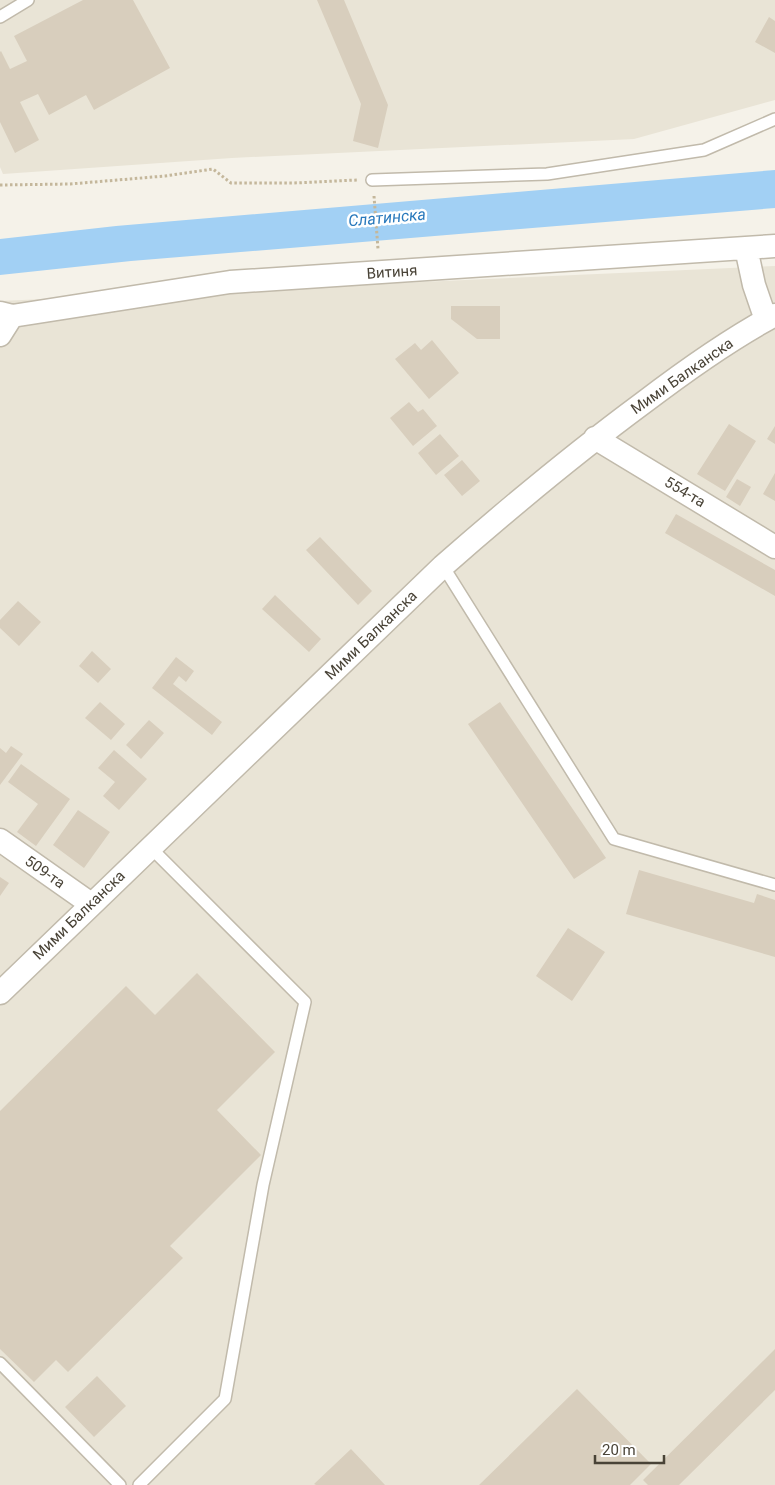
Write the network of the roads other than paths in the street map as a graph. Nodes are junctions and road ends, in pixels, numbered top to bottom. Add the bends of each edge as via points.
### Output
1 (28, 0) edge
2 (0, 17) edge
3 (775, 119) edge
4 (372, 180) road end
5 (775, 246) edge
6 (746, 248) junction
7 (772, 320) edge
8 (4, 321) edge
9 (595, 438) junction
10 (775, 547) edge
11 (443, 566) junction
12 (0, 840) edge
13 (150, 847) junction
14 (775, 886) edge
15 (91, 904) junction
16 (0, 993) edge
17 (0, 1364) edge
18 (120, 1485) edge
19 (138, 1485) edge

1 - 2 lane
3 - 4 lane via 704,150 547,174
5 - 6 street, Витиня
6 - 7 street via 754,285
6 - 8 street, Витиня via 230,282
7 - 9 street, Мими Балканска via 700,361
9 - 10 street, 554-та
9 - 11 street, Мими Балканска
11 - 13 street, Мими Балканска
11 - 14 lane via 614,839
12 - 15 street, 509-та
13 - 15 street, Мими Балканска
13 - 19 lane via 305,1002 262,1185 225,1399
15 - 16 street, Мими Балканска
17 - 18 lane

